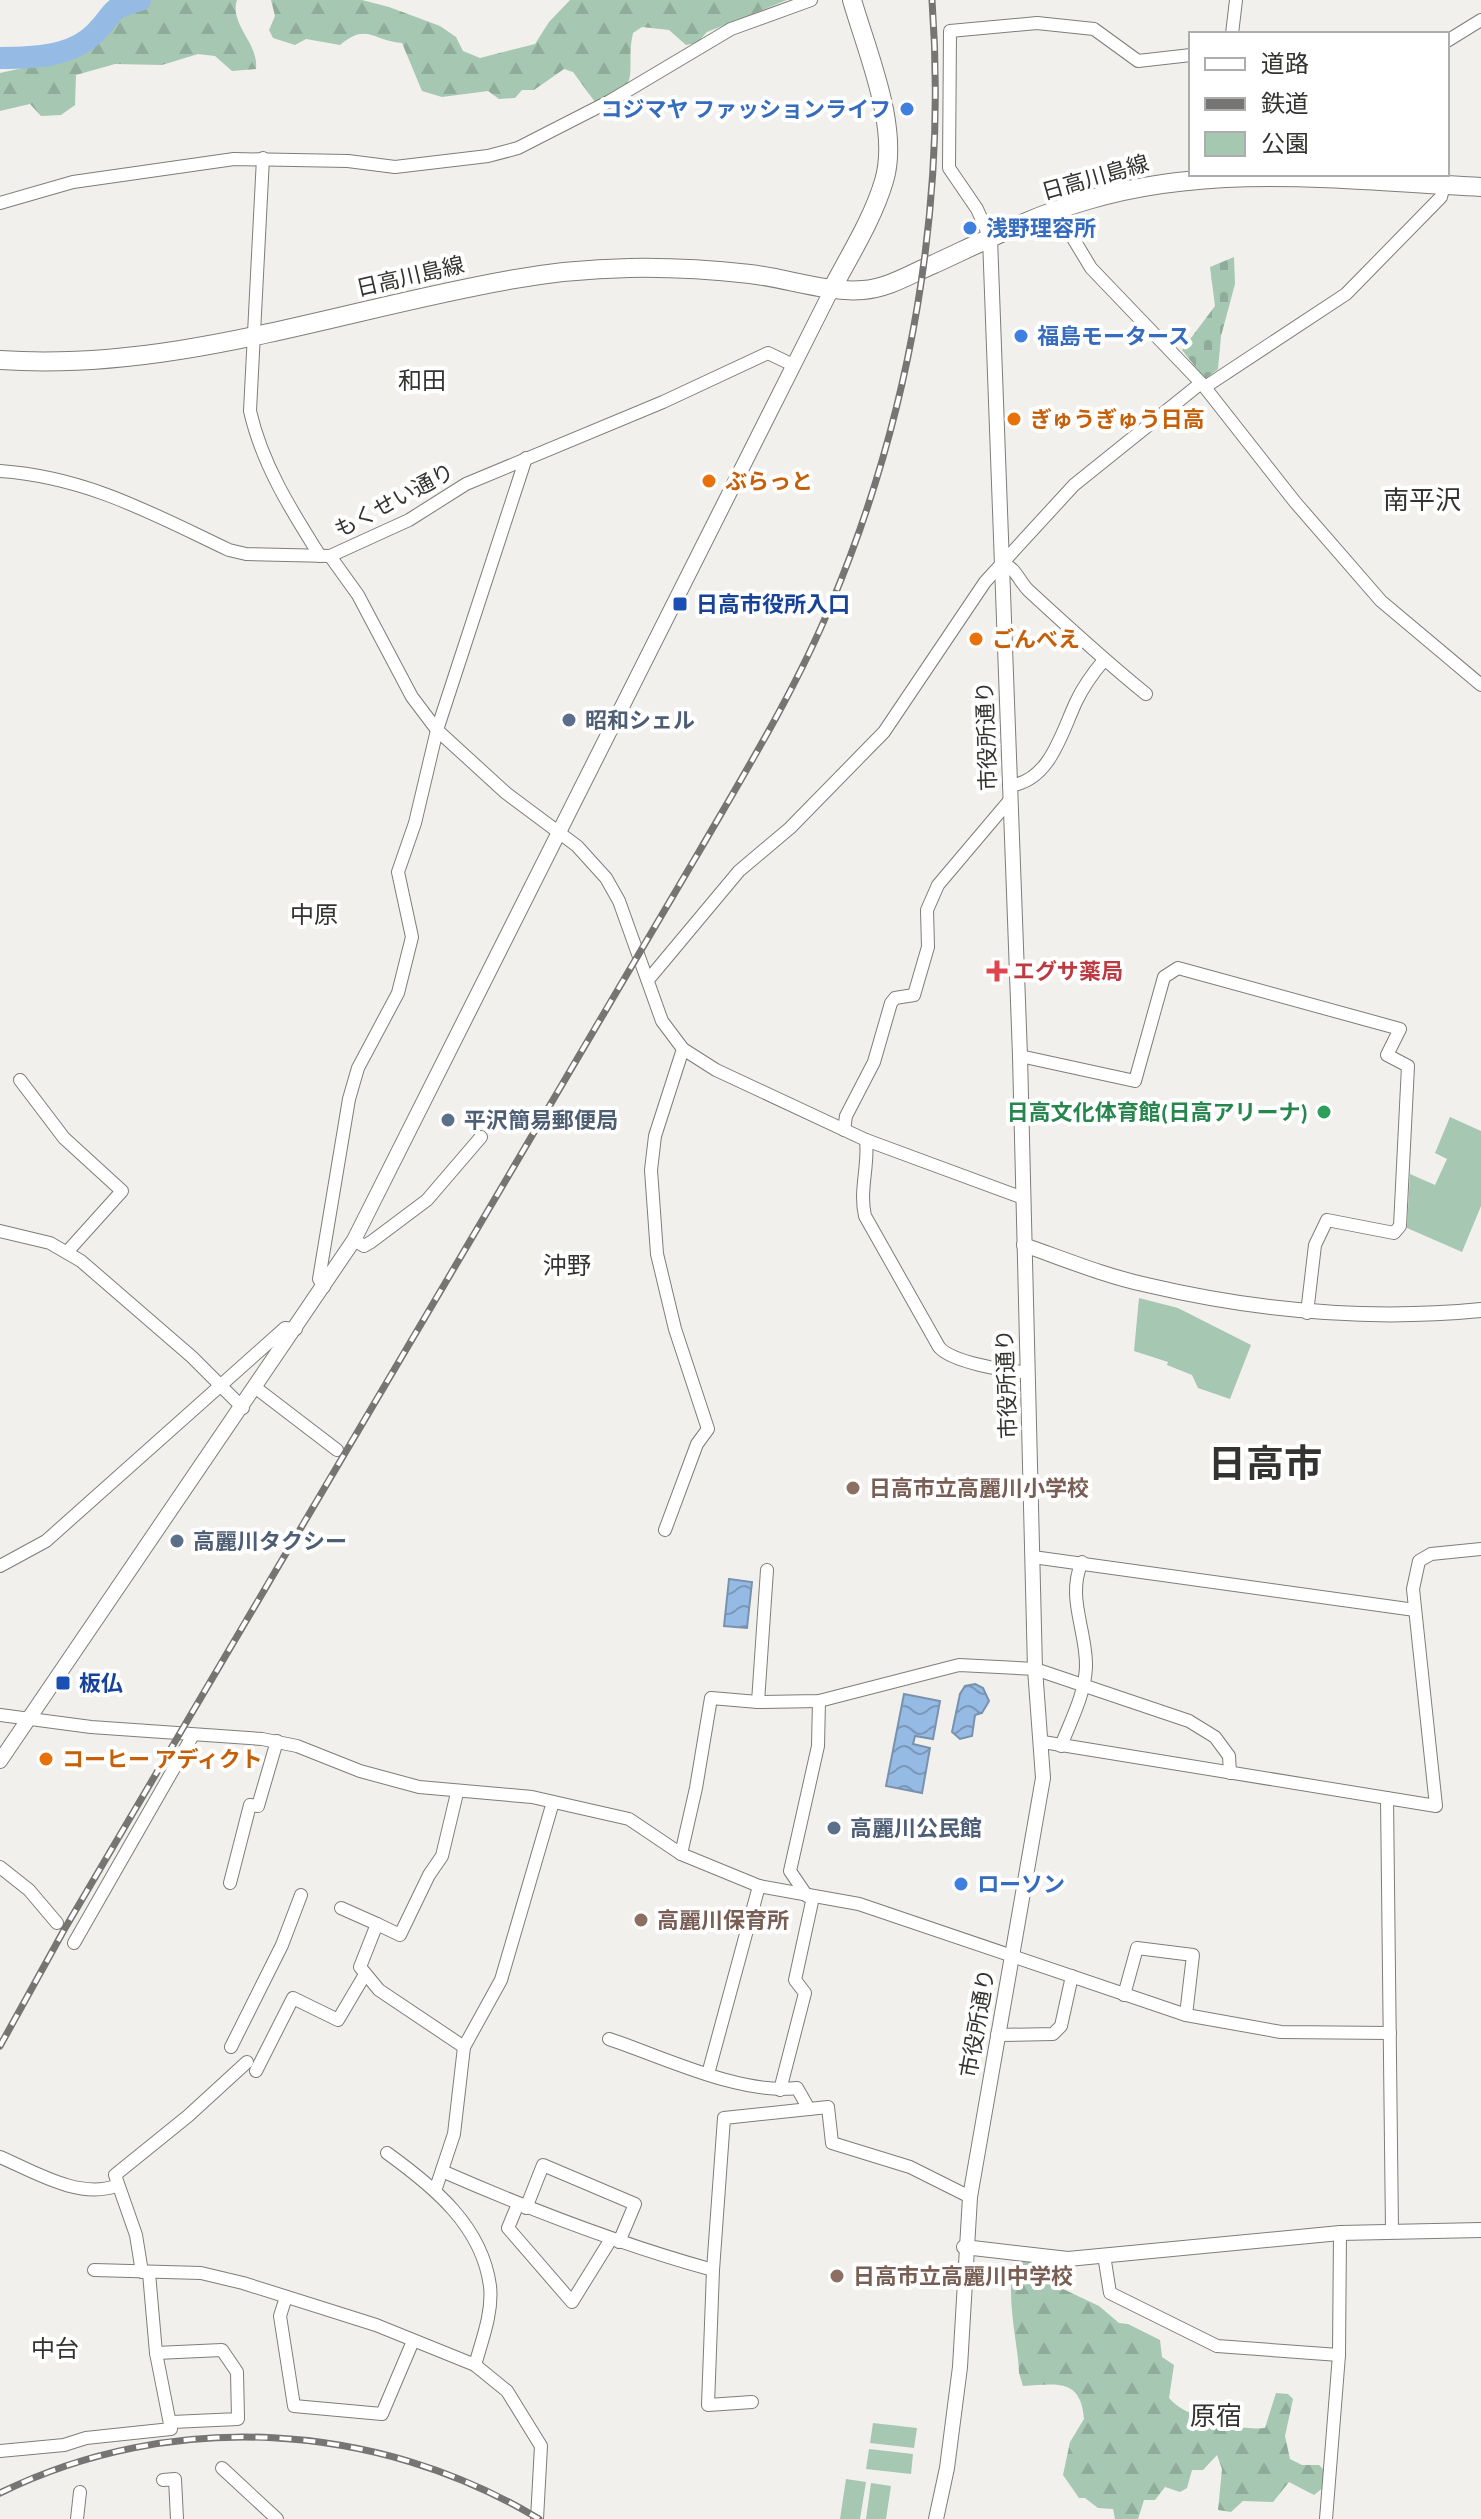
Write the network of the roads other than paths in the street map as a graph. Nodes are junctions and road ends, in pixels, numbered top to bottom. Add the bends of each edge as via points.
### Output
1 (811, 0) edge
2 (852, 0) edge
3 (1236, 0) edge
4 (1481, 20) edge
5 (1232, 32) edge
6 (1449, 40) edge
7 (1189, 55) edge
8 (263, 158) junction
9 (1228, 176) edge
10 (1288, 176) edge
11 (1441, 179) edge
12 (1481, 187) edge
13 (0, 203) edge
14 (1056, 210) junction
15 (990, 238) junction
16 (833, 287) junction
17 (253, 336) junction
18 (0, 360) edge
19 (793, 365) junction
20 (1203, 385) junction
21 (526, 458) junction
22 (0, 471) edge
23 (325, 556) junction
24 (1003, 564) junction
25 (1104, 660) junction
26 (1481, 685) edge
27 (1146, 694) dead end
28 (437, 730) junction
29 (1009, 794) junction
30 (556, 834) junction
31 (648, 980) junction
32 (683, 1049) junction
33 (1020, 1056) junction
34 (20, 1080) dead end
35 (844, 1130) junction
36 (481, 1137) dead end
37 (866, 1140) junction
38 (1023, 1198) junction
39 (0, 1231) edge
40 (354, 1240) junction
41 (1024, 1245) junction
42 (68, 1251) junction
43 (324, 1287) junction
44 (1481, 1310) edge
45 (1307, 1313) junction
46 (296, 1329) junction
47 (1028, 1372) junction
48 (221, 1387) junction
49 (256, 1388) junction
50 (243, 1408) junction
51 (337, 1450) dead end
52 (665, 1530) dead end
53 (0, 1549) edge
54 (1481, 1549) edge
55 (1033, 1557) junction
56 (1082, 1562) junction
57 (5, 1563) edge
58 (767, 1570) dead end
59 (1415, 1610) junction
60 (1035, 1669) junction
61 (1084, 1688) junction
62 (819, 1701) junction
63 (758, 1702) junction
64 (0, 1715) edge
65 (29, 1718) junction
66 (193, 1735) junction
67 (277, 1741) junction
68 (1043, 1742) junction
69 (1061, 1746) junction
70 (0, 1761) edge
71 (1230, 1773) junction
72 (457, 1793) junction
73 (1387, 1798) junction
74 (553, 1802) junction
75 (681, 1854) junction
76 (0, 1867) edge
77 (230, 1883) dead end
78 (759, 1886) junction
79 (301, 1895) dead end
80 (810, 1896) junction
81 (341, 1908) dead end
82 (57, 1923) dead end
83 (377, 1924) junction
84 (74, 1943) dead end
85 (1011, 1956) junction
86 (364, 1976) junction
87 (1072, 1976) junction
88 (1124, 1995) junction
89 (1186, 2015) junction
90 (1390, 2033) junction
91 (997, 2035) junction
92 (609, 2039) dead end
93 (231, 2047) dead end
94 (464, 2047) junction
95 (708, 2074) junction
96 (780, 2090) junction
97 (809, 2109) junction
98 (387, 2153) dead end
99 (0, 2157) edge
100 (442, 2171) junction
101 (116, 2186) junction
102 (435, 2191) junction
103 (970, 2197) junction
104 (522, 2206) junction
105 (1481, 2230) edge
106 (1392, 2231) junction
107 (1340, 2233) junction
108 (615, 2240) junction
109 (964, 2247) junction
110 (1104, 2255) junction
111 (94, 2270) dead end
112 (713, 2270) junction
113 (146, 2272) junction
114 (286, 2297) junction
115 (413, 2341) junction
116 (156, 2353) junction
117 (1339, 2355) junction
118 (475, 2365) junction
119 (752, 2402) dead end
120 (172, 2422) junction
121 (0, 2451) edge
122 (222, 2468) dead end
123 (163, 2480) dead end
124 (80, 2492) dead end
125 (77, 2519) edge
126 (177, 2519) edge
127 (277, 2519) edge
128 (537, 2519) edge
129 (936, 2519) edge
130 (1326, 2519) edge

1 - 8 street via 731,29 518,148 423,166
2 - 16 main road via 889,150 874,208
3 - 5 street
4 - 6 street
7 - 15 street via 1138,61 1094,29 1037,23 950,31 949,168
8 - 13 street via 73,182
8 - 17 street
9 - 14 main road, 日高川島線 via 1115,192
10 - 11 main road, 日高川島線
11 - 12 main road, 日高川島線
11 - 20 street via 1441,197 1346,294
14 - 15 main road, 日高川島線
14 - 20 street via 1091,268
15 - 16 main road, 日高川島線 via 884,287
15 - 24 street, 市役所通り
16 - 17 main road, 日高川島線 via 707,269 596,267 503,281
16 - 19 street
17 - 18 main road, 日高川島線 via 120,360
17 - 23 street via 250,411 258,444
19 - 21 street, もくせい通り via 768,353
19 - 30 street
20 - 24 street via 1074,485
20 - 26 street via 1381,601
21 - 23 street, もくせい通り via 466,484 409,520
21 - 28 street
22 - 23 street, もくせい通り via 107,492 229,550
23 - 28 street via 358,595 412,697
24 - 25 street
24 - 29 street, 市役所通り
24 - 31 street via 976,595 884,732 790,828 739,871
25 - 27 street
25 - 29 street via 1081,692 1055,751
28 - 30 street
28 - 43 street via 397,880 412,937 398,993 358,1068 349,1099 319,1279
29 - 33 street, 市役所通り
29 - 35 street via 938,885 926,916 928,947 921,979 914,995 891,1003 874,1062
30 - 31 street via 577,846 606,878
30 - 40 street
31 - 32 street via 662,1021
32 - 35 street
32 - 52 street via 655,1136 651,1170 657,1254 708,1429 697,1444
33 - 38 street, 市役所通り
33 - 45 street via 1135,1081 1164,977 1178,968 1400,1029 1387,1055 1408,1066 1400,1226 1394,1233 1327,1220 1315,1245
34 - 42 street via 64,1138 122,1191
35 - 37 street
36 - 40 street via 427,1200 364,1246
37 - 38 street
37 - 47 street via 865,1216 939,1347 947,1355
38 - 41 street, 市役所通り
39 - 42 street
40 - 43 street
41 - 45 street via 1143,1285
41 - 47 street, 市役所通り
42 - 48 street
43 - 46 street
44 - 45 street via 1418,1316
46 - 48 street via 285,1328
46 - 49 street
47 - 55 street, 市役所通り
48 - 50 street
48 - 57 street via 46,1541
49 - 50 street
49 - 51 street
50 - 65 street
53 - 57 street
54 - 59 street via 1431,1554 1419,1561
55 - 56 street
55 - 60 street, 市役所通り
56 - 59 street
56 - 61 street via 1074,1586 1086,1665
58 - 63 street
59 - 73 street via 1436,1806
60 - 61 street
60 - 62 street via 959,1665
60 - 68 street, 市役所通り
61 - 69 street
61 - 71 street via 1189,1721 1215,1737 1229,1756
62 - 63 street
62 - 80 street via 818,1746 790,1871
63 - 75 street via 711,1698
64 - 65 street
65 - 66 street
65 - 70 street
66 - 67 street
66 - 84 street
67 - 72 street via 360,1771
67 - 77 street via 258,1806 250,1805
68 - 69 street
68 - 85 street, 市役所通り via 1042,1795
69 - 71 street
71 - 73 street
72 - 74 street
72 - 83 street via 442,1856 400,1935
73 - 90 street
74 - 75 street via 629,1819
74 - 94 street via 501,1980
75 - 78 street
76 - 82 street
78 - 80 street
78 - 95 street
79 - 93 street
80 - 85 street via 859,1904
80 - 96 street via 795,1980 805,1993
81 - 83 street
83 - 86 street via 360,1967
85 - 87 street
85 - 91 street, 市役所通り
86 - 94 street
86 - 101 street via 338,2020 293,1998 252,2066 118,2171
87 - 88 street
87 - 91 street via 1061,2026 1053,2034
88 - 89 street
88 - 89 street via 1137,1948 1193,1955
89 - 90 street via 1281,2032
90 - 106 street
91 - 103 street, 市役所通り
92 - 95 street
94 - 100 street via 454,2134
95 - 96 street
96 - 97 street via 797,2088
97 - 103 street via 828,2107 832,2143 910,2167
97 - 112 street via 724,2118
98 - 102 street
99 - 101 street via 59,2183 101,2191
100 - 102 street
100 - 104 street
101 - 113 street
102 - 118 street via 475,2235 490,2287
103 - 109 street, 市役所通り
104 - 108 street
104 - 108 street via 543,2165 635,2204
104 - 108 street via 508,2228 572,2302
105 - 106 street
106 - 107 street
107 - 110 street
107 - 117 street
108 - 112 street
109 - 110 street via 1068,2259
109 - 129 street, 市役所通り via 960,2367
110 - 117 street via 1110,2293 1217,2346
111 - 113 street
112 - 119 street via 708,2405
113 - 114 street via 201,2273
113 - 116 street
114 - 115 street
114 - 115 street via 280,2316 294,2406 382,2414
115 - 118 street
116 - 120 street
116 - 120 street via 222,2350 237,2372 238,2419
117 - 130 street
118 - 128 street via 507,2391 541,2446
120 - 121 street via 171,2429
122 - 127 street
123 - 126 street via 175,2479
124 - 125 street

